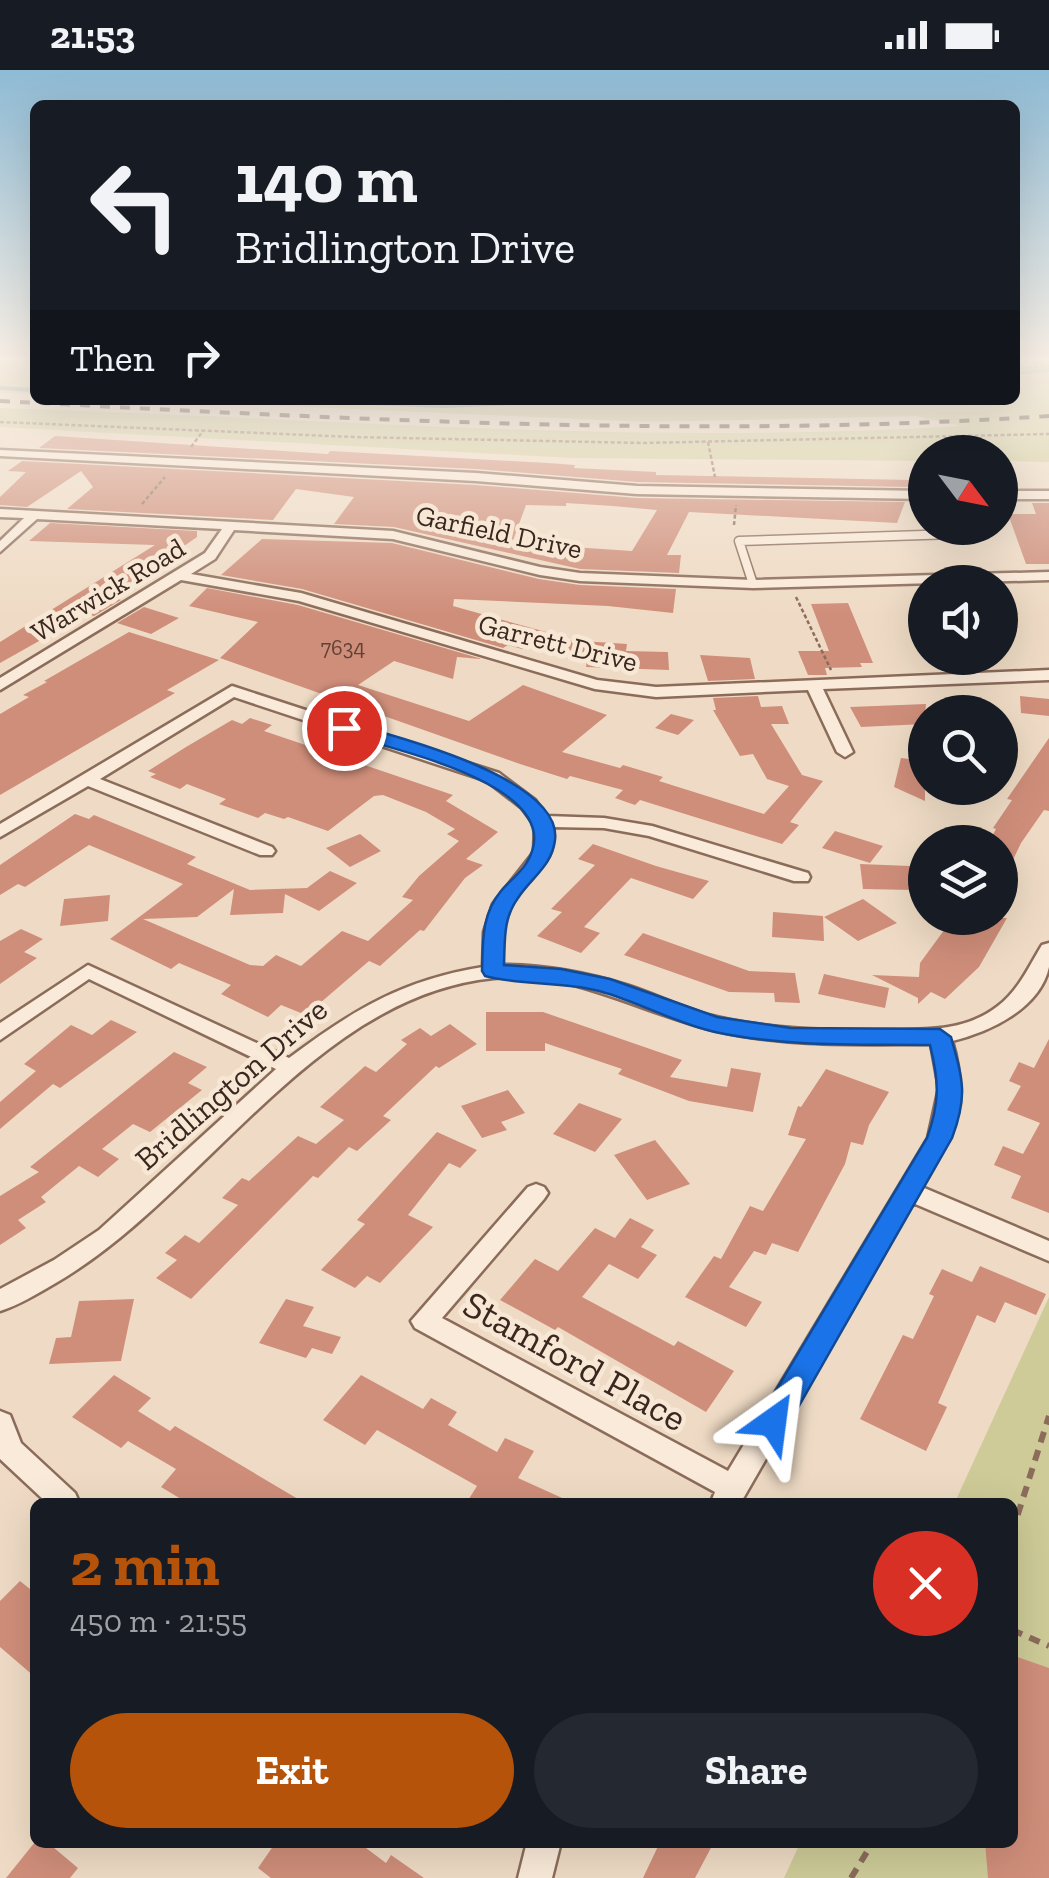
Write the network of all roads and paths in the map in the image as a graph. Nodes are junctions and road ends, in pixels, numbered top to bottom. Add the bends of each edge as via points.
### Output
1 (709, 445) edge
2 (0, 453) edge
3 (164, 478) dead end
4 (717, 486) dead end
5 (908, 495) edge
6 (1018, 495) edge
7 (1049, 495) edge
8 (736, 500) dead end
9 (143, 503) dead end
10 (0, 513) edge
11 (34, 515) junction
12 (230, 526) junction
13 (908, 535) edge
14 (733, 538) dead end
15 (0, 548) edge
16 (182, 576) junction
17 (1049, 576) edge
18 (754, 584) junction
19 (795, 593) dead end
20 (1049, 675) edge
21 (836, 679) dead end
22 (0, 685) edge
23 (814, 686) junction
24 (845, 752) dead end
25 (86, 779) junction
26 (544, 821) junction
27 (0, 832) edge
28 (266, 852) dead end
29 (801, 876) dead end
30 (1049, 949) edge
31 (493, 971) junction
32 (0, 1033) edge
33 (940, 1037) junction
34 (293, 1069) junction
35 (910, 1192) junction
36 (536, 1194) dead end
37 (1049, 1251) edge
38 (0, 1301) edge
39 (1049, 1416) edge
40 (0, 1423) edge
41 (729, 1495) edge
42 (61, 1498) edge
43 (1018, 1515) edge
44 (1018, 1633) edge
45 (1049, 1646) edge
46 (543, 1848) edge
47 (869, 1848) edge
48 (536, 1878) edge
49 (851, 1878) edge

1 - 4 path
2 - 5 street via 638,490
3 - 9 path
6 - 7 street
8 - 14 path
10 - 11 street, Garfield Drive
11 - 12 street, Garfield Drive
11 - 15 street
12 - 16 street, Warwick Road via 210,556
12 - 18 street, Garfield Drive via 393,535 580,577
13 - 18 lane via 739,541
16 - 22 street, Warwick Road
16 - 23 street, Garrett Drive via 301,598 595,684 656,692
17 - 18 street, Garfield Drive
19 - 21 path
20 - 23 street, Garrett Drive
23 - 24 street
25 - 26 street via 232,691 493,777
25 - 27 street
25 - 28 street
26 - 29 street via 652,831
26 - 31 street via 536,865 494,924
30 - 33 street, Bridlington Drive via 1017,1005 998,1020
31 - 33 street, Bridlington Drive via 610,986 670,1011 772,1033
31 - 34 street, Bridlington Drive via 387,999 336,1030
32 - 34 street via 88,970
33 - 35 street via 951,1108
34 - 38 street, Bridlington Drive via 118,1228
35 - 37 street
35 - 41 street
36 - 41 street, Stamford Place via 424,1321
39 - 43 path
40 - 42 street via 10,1450
44 - 45 path
46 - 48 street
47 - 49 path

